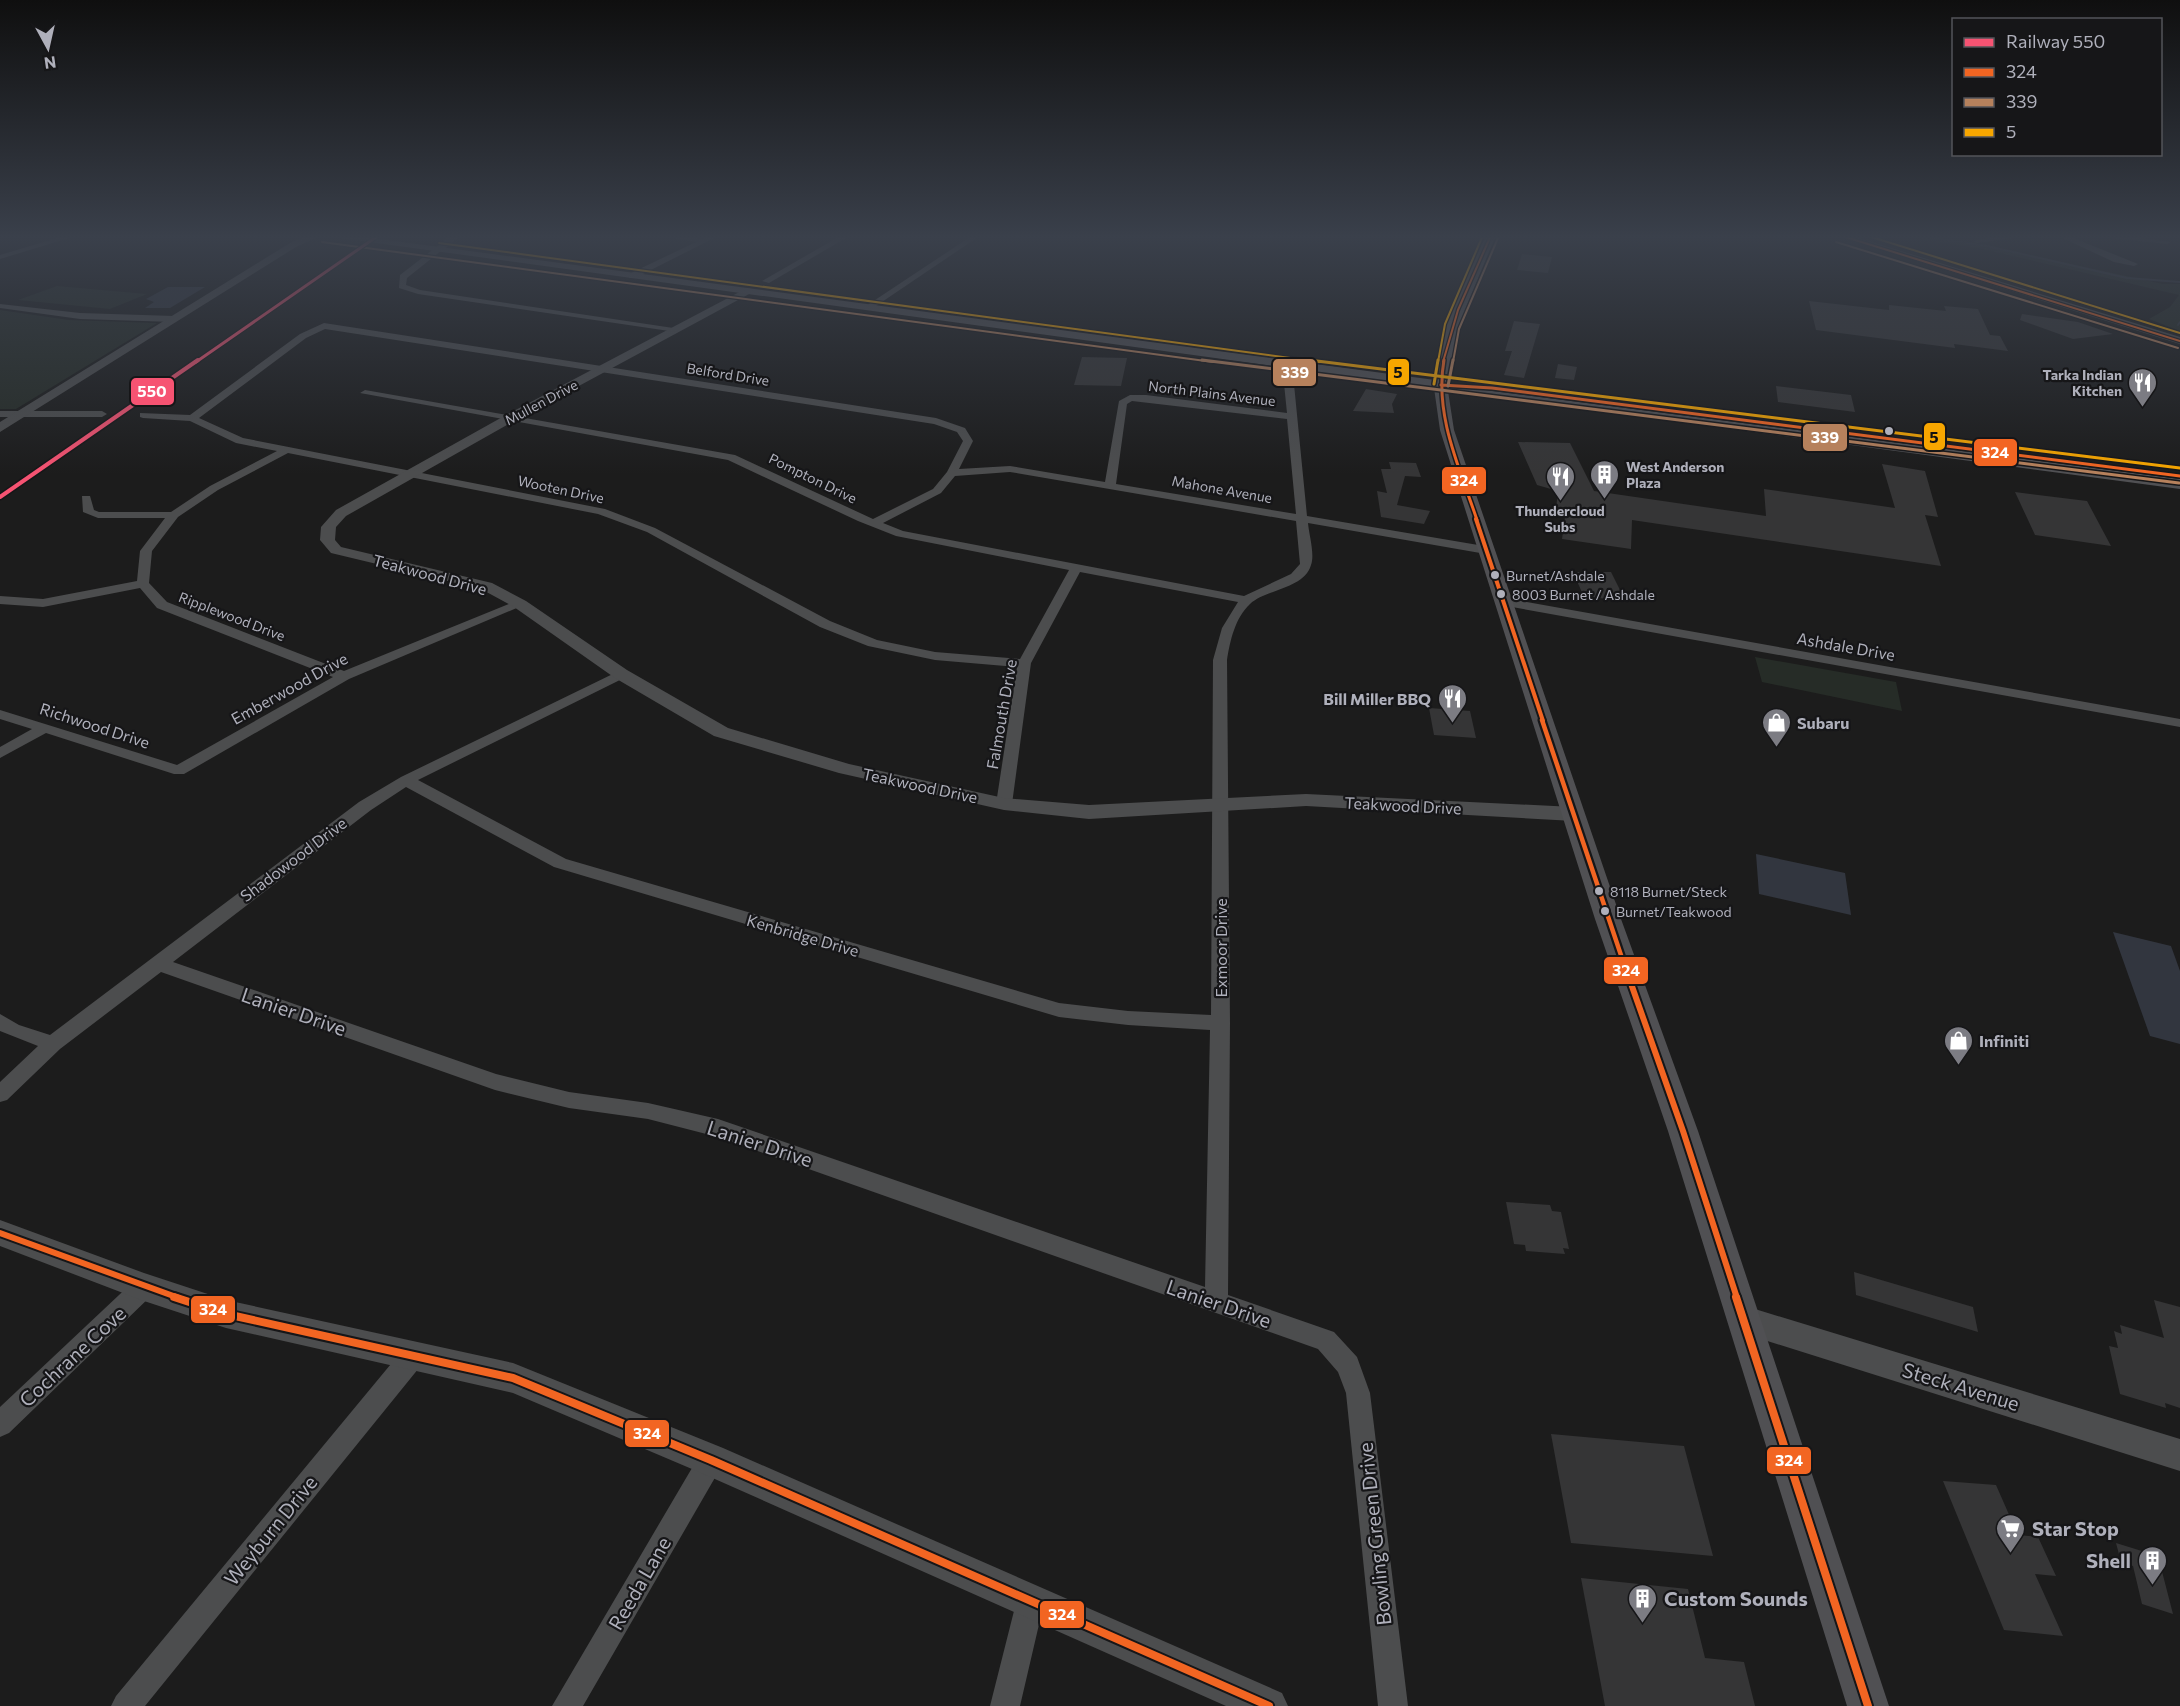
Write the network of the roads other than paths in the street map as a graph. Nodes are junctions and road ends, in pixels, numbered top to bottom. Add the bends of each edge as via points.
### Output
1 (69, 315) edge
2 (181, 315) edge
3 (576, 315) edge
4 (703, 315) edge
5 (917, 315) edge
6 (1455, 315) edge
7 (2107, 315) edge
8 (2118, 318) junction
9 (174, 319) junction
10 (676, 329) junction
11 (2180, 335) edge
12 (2180, 341) edge
13 (1287, 364) junction
14 (606, 368) junction
15 (1441, 385) junction
16 (365, 393) dead end
17 (1493, 395) junction
18 (1446, 410) junction
19 (0, 414) edge
20 (22, 414) junction
21 (102, 414) dead end
22 (143, 415) dead end
23 (1291, 417) junction
24 (192, 418) junction
25 (510, 418) junction
26 (1717, 420) junction
27 (0, 428) edge
28 (287, 450) junction
29 (2013, 459) junction
30 (952, 473) junction
31 (410, 474) junction
32 (2180, 480) edge
33 (1110, 485) junction
34 (86, 498) dead end
35 (174, 515) junction
36 (1302, 518) junction
37 (873, 524) junction
38 (326, 534) joint
39 (1486, 550) junction
40 (1075, 570) junction
41 (143, 584) junction
42 (0, 600) edge
43 (1246, 600) junction
44 (1505, 602) junction
45 (520, 604) junction
46 (1024, 663) junction
47 (621, 674) junction
48 (344, 676) junction
49 (0, 714) edge
50 (2180, 723) edge
51 (45, 728) junction
52 (0, 753) edge
53 (179, 771) joint
54 (406, 780) junction
55 (1220, 803) junction
56 (1004, 804) junction
57 (1574, 814) junction
58 (156, 963) junction
59 (0, 1021) edge
60 (1220, 1023) junction
61 (53, 1044) junction
62 (0, 1094) edge
63 (0, 1233) edge
64 (144, 1287) junction
65 (1216, 1301) junction
66 (1742, 1319) junction
67 (414, 1355) junction
68 (1348, 1365) joint
69 (0, 1424) edge
70 (2180, 1455) edge
71 (711, 1460) junction
72 (1030, 1603) junction
73 (126, 1706) edge
74 (567, 1706) edge
75 (1005, 1706) edge
76 (1269, 1706) edge
77 (1393, 1706) edge
78 (1868, 1706) edge

1 - 9 street
2 - 9 street
3 - 10 street
4 - 10 street, Mullen Drive
5 - 13 main road
6 - 15 main road via 1444,353
7 - 8 street
8 - 11 street
8 - 12 street
9 - 20 street
10 - 14 street, Mullen Drive
13 - 15 main road
13 - 23 street
14 - 24 street, Belford Drive via 324,326 303,336
14 - 25 street, Mullen Drive
14 - 30 street, Belford Drive via 949,424 961,430 968,441
15 - 17 main road
15 - 18 main road
15 - 26 main road via 1491,388
16 - 25 street, Pompton Drive
17 - 18 main road via 1476,397
17 - 26 main road
18 - 39 main road via 1446,430
19 - 20 street
20 - 21 street
20 - 27 street
22 - 24 street, Wooten Drive
23 - 33 street, North Plains Avenue via 1130,398 1122,403
23 - 36 street
24 - 28 street, Wooten Drive via 240,441
25 - 31 street, Mullen Drive
25 - 37 street, Pompton Drive via 731,457
26 - 29 main road
28 - 31 street, Wooten Drive
28 - 35 street via 214,488
29 - 32 main road
29 - 32 main road via 2102,474
30 - 33 street, Mahone Avenue via 1010,469
30 - 37 street via 937,491
31 - 38 street, Mullen Drive via 340,513 329,524
31 - 46 street, Wooten Drive via 601,511 651,530 825,624 873,643 935,656
33 - 36 street, Mahone Avenue
34 - 35 street via 89,512 98,515
35 - 41 street via 146,551
36 - 39 street, Mahone Avenue
36 - 43 street via 1304,570
37 - 40 street, Pompton Drive via 900,534
38 - 45 street, Teakwood Drive via 328,543 336,550 486,586
39 - 44 main road
40 - 43 street, Pompton Drive
40 - 46 street, Falmouth Drive
41 - 42 street via 43,603
41 - 48 street, Ripplewood Drive via 162,605
43 - 55 street, Exmoor Drive via 1223,642 1220,660
44 - 50 street, Ashdale Drive
44 - 57 main road
45 - 47 street, Teakwood Drive
45 - 48 street, Emberwood Drive
46 - 56 street, Falmouth Drive
47 - 54 street, Shadowood Drive
47 - 56 street, Teakwood Drive via 721,732 846,769
48 - 53 street, Emberwood Drive
49 - 51 street, Richwood Drive
51 - 52 street
51 - 53 street, Richwood Drive
54 - 58 street, Shadowood Drive via 336,826
54 - 60 street, Kenbridge Drive via 560,863 1059,1010
55 - 56 street, Teakwood Drive via 1089,812
55 - 57 street, Teakwood Drive via 1316,801
55 - 60 street, Exmoor Drive
57 - 66 main road via 1683,1131
58 - 61 street, Shadowood Drive
58 - 65 street, Lanier Drive via 495,1082 718,1128
59 - 61 street via 12,1030
60 - 65 street, Exmoor Drive
61 - 62 street, Shadowood Drive
63 - 64 street
64 - 67 street via 225,1314
64 - 69 street, Cochrane Cove
65 - 68 street, Lanier Drive via 1326,1340
66 - 70 street, Steck Avenue
66 - 78 main road
67 - 71 street via 513,1378
67 - 73 street, Weyburn Drive
68 - 77 street, Bowling Green Drive via 1358,1393
71 - 72 street
71 - 74 street, Reeda Lane
72 - 75 street
72 - 76 street

